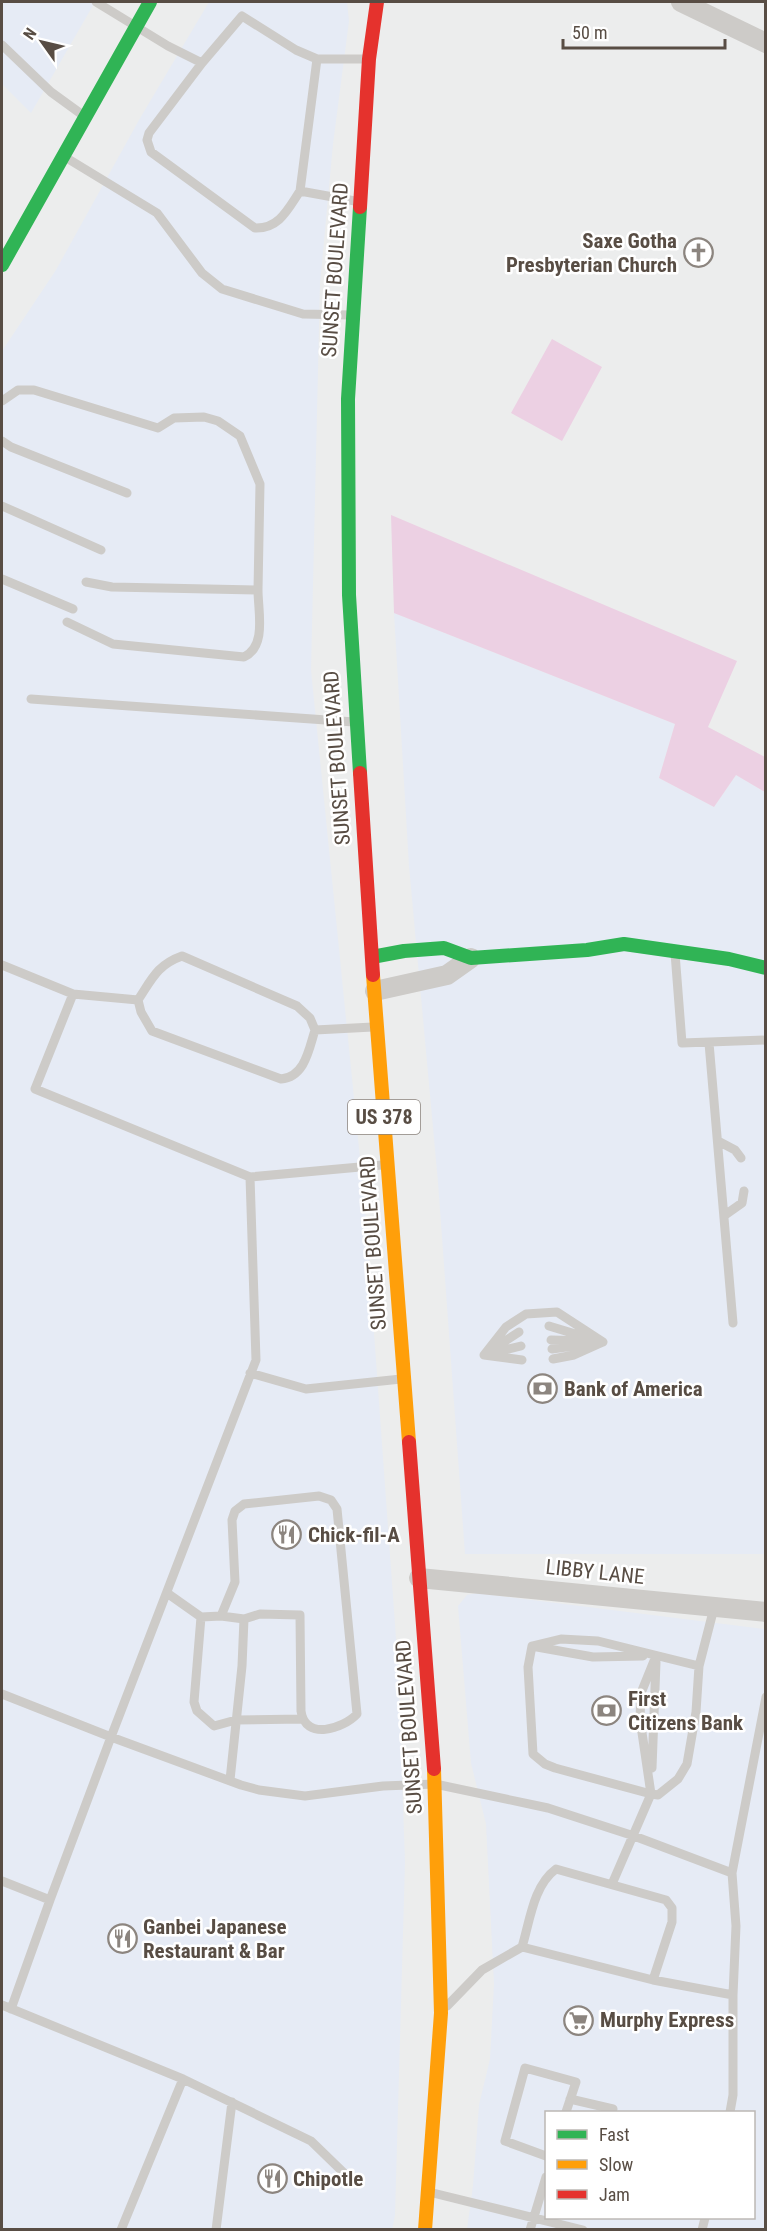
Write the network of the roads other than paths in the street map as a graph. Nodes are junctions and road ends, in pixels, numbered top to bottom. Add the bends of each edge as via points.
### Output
1 (96, 2) edge
2 (150, 2) edge
3 (375, 2) edge
4 (681, 2) edge
5 (136, 25) junction
6 (765, 43) edge
7 (2, 45) edge
8 (317, 59) junction
9 (369, 59) junction
10 (202, 63) junction
11 (86, 117) junction
12 (64, 156) junction
13 (300, 191) junction
14 (360, 202) junction
15 (2, 263) edge
16 (352, 315) junction
17 (2, 401) edge
18 (2, 441) edge
19 (127, 493) dead end
20 (2, 506) edge
21 (101, 550) dead end
22 (2, 579) edge
23 (86, 582) dead end
24 (258, 590) junction
25 (73, 609) dead end
26 (67, 622) dead end
27 (32, 699) dead end
28 (356, 722) junction
29 (675, 951) junction
30 (372, 957) junction
31 (471, 958) junction
32 (2, 965) edge
33 (765, 968) edge
34 (375, 992) junction
35 (73, 994) junction
36 (138, 1000) junction
37 (378, 1027) junction
38 (315, 1030) junction
39 (765, 1040) edge
40 (709, 1043) junction
41 (718, 1141) junction
42 (741, 1158) dead end
43 (388, 1165) junction
44 (250, 1178) junction
45 (744, 1191) dead end
46 (725, 1215) junction
47 (734, 1323) dead end
48 (549, 1326) dead end
49 (519, 1332) dead end
50 (603, 1342) junction
51 (552, 1349) dead end
52 (484, 1355) junction
53 (250, 1373) junction
54 (404, 1378) junction
55 (419, 1578) junction
56 (167, 1593) junction
57 (714, 1608) junction
58 (765, 1612) edge
59 (221, 1616) junction
60 (201, 1617) junction
61 (244, 1619) junction
62 (532, 1646) junction
63 (656, 1656) junction
64 (699, 1666) junction
65 (2, 1694) edge
66 (765, 1697) edge
67 (302, 1719) junction
68 (236, 1720) junction
69 (111, 1737) junction
70 (230, 1780) junction
71 (435, 1784) junction
72 (651, 1794) junction
73 (634, 1836) junction
74 (732, 1874) junction
75 (2, 1881) edge
76 (612, 1884) junction
77 (50, 1900) junction
78 (522, 1947) junction
79 (653, 1980) junction
80 (733, 1995) junction
81 (6, 2007) edge
82 (441, 2013) junction
83 (183, 2079) junction
84 (570, 2099) junction
85 (232, 2102) junction
86 (613, 2109) dead end
87 (566, 2111) edge
88 (730, 2111) edge
89 (545, 2156) edge
90 (345, 2174) dead end
91 (545, 2180) edge
92 (428, 2192) junction
93 (534, 2217) junction
94 (121, 2229) edge
95 (216, 2229) edge
96 (424, 2229) edge
97 (530, 2229) edge
98 (583, 2229) edge

1 - 5 lane
2 - 5 main road
3 - 9 main road, SUNSET BOULEVARD / US 378
4 - 6 street
5 - 10 lane
5 - 11 main road
7 - 11 lane via 51,92
8 - 9 lane
8 - 10 lane via 242,16
8 - 13 lane
9 - 14 main road, SUNSET BOULEVARD / US 378
10 - 13 lane via 149,133 151,152 255,228 273,226
11 - 12 main road
12 - 15 main road
12 - 16 lane via 157,213 202,273 222,289 303,314
13 - 14 lane
14 - 16 main road, SUNSET BOULEVARD / US 378
16 - 28 main road, SUNSET BOULEVARD / US 378 via 348,529
17 - 24 lane via 18,390 34,390 158,428 174,418 189,417 204,417 230,427 240,435 260,484
18 - 19 lane
20 - 21 lane
22 - 25 lane
23 - 24 lane via 112,587
24 - 26 lane via 259,638 257,647 244,657 113,644
27 - 28 lane
28 - 30 main road, SUNSET BOULEVARD / US 378
29 - 31 main road via 624,944
29 - 33 main road
29 - 40 lane via 682,1043
30 - 31 main road via 444,948
30 - 34 main road, SUNSET BOULEVARD / US 378
31 - 34 street via 447,975
32 - 35 lane
34 - 37 main road, SUNSET BOULEVARD / US 378
35 - 36 lane
35 - 44 lane via 35,1089
36 - 38 lane via 158,970 182,956 297,1006 310,1018
36 - 38 lane via 152,1031 281,1078 291,1078 301,1070
37 - 38 lane
37 - 43 main road, SUNSET BOULEVARD / US 378
39 - 40 lane
40 - 41 lane
41 - 42 lane
41 - 46 lane
43 - 44 lane
43 - 54 main road, SUNSET BOULEVARD / US 378
44 - 53 lane via 256,1360
45 - 46 lane via 742,1203
46 - 47 lane
48 - 50 lane
49 - 52 lane
50 - 51 lane
50 - 52 lane via 557,1312 526,1314 506,1327
52 - 52 lane via 521,1354
53 - 54 lane via 306,1389
53 - 56 lane
54 - 55 main road, SUNSET BOULEVARD / US 378
55 - 57 street, LIBBY LANE
55 - 71 main road, SUNSET BOULEVARD / US 378
56 - 60 lane
56 - 69 lane
57 - 58 street, LIBBY LANE
57 - 64 lane
59 - 60 lane
59 - 61 lane
59 - 67 lane via 235,1582 235,1511 244,1504 319,1496 331,1500 338,1509 357,1714 348,1723 320,1730
60 - 68 lane via 196,1711 214,1726
61 - 67 lane via 260,1614 300,1615
61 - 68 lane
62 - 63 lane via 593,1657
62 - 63 lane via 561,1639 598,1641
62 - 72 lane via 528,1667 533,1754 555,1768
63 - 64 lane
63 - 72 lane
63 - 72 lane via 640,1701
64 - 72 lane via 687,1764 678,1779 658,1795
65 - 69 lane
66 - 74 lane
67 - 68 lane
68 - 70 lane
69 - 70 lane
69 - 77 lane
70 - 71 lane via 259,1790 305,1796
71 - 73 lane via 548,1808
71 - 82 main road, SUNSET BOULEVARD / US 378
72 - 73 lane
73 - 74 lane
73 - 76 lane
74 - 80 lane via 736,1926
75 - 77 lane
76 - 78 lane via 556,1869 547,1875 540,1886
76 - 79 lane via 666,1900 672,1908 672,1922
77 - 81 lane
78 - 79 lane
78 - 82 lane via 482,1970
79 - 80 lane
80 - 88 lane
81 - 83 lane
82 - 92 main road, SUNSET BOULEVARD / US 378
83 - 85 lane
83 - 94 lane
84 - 86 lane
84 - 87 lane
84 - 89 lane via 576,2082 525,2068 505,2141
85 - 90 lane via 311,2141
85 - 95 lane
91 - 93 lane
92 - 93 lane
92 - 96 main road, SUNSET BOULEVARD / US 378
93 - 97 lane
93 - 98 lane

